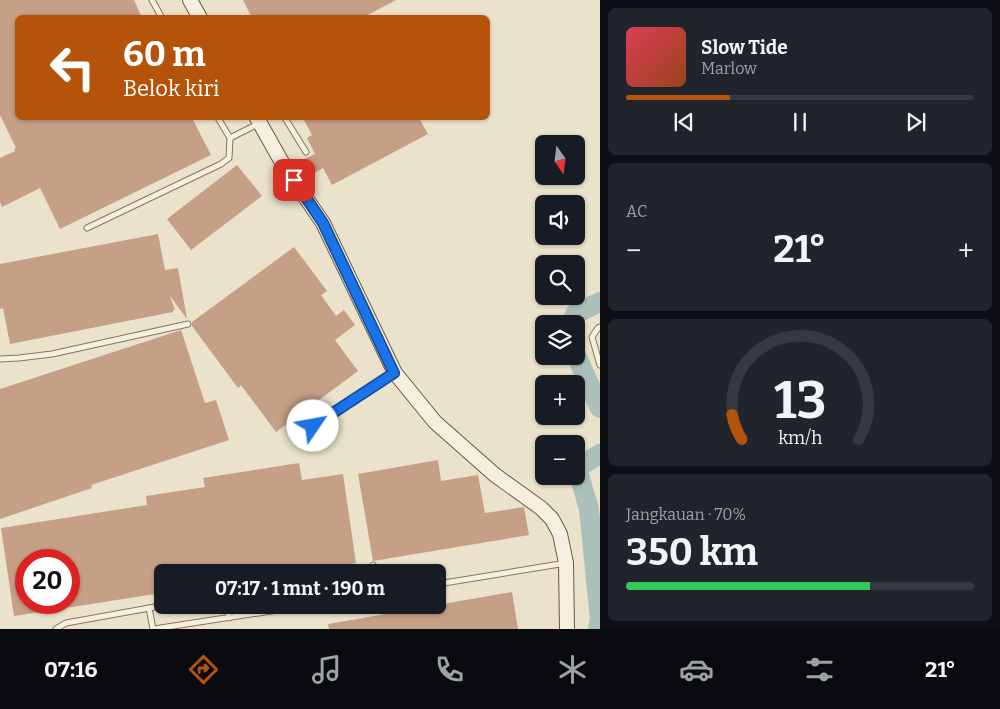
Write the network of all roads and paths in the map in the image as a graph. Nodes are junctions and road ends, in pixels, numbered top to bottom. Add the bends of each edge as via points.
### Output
1 (152, 0) edge
2 (190, 0) edge
3 (160, 15) edge
4 (198, 15) edge
5 (219, 120) edge
6 (258, 120) edge
7 (286, 120) edge
8 (230, 138) junction
9 (306, 152) dead end
10 (87, 228) dead end
11 (188, 324) dead end
12 (600, 328) edge
13 (0, 359) edge
14 (600, 364) edge
15 (394, 373) junction
16 (313, 426) dead end
17 (566, 563) junction
18 (446, 583) edge
19 (154, 607) edge
20 (149, 608) junction
21 (228, 614) edge
22 (253, 614) edge
23 (229, 618) junction
24 (56, 629) edge
25 (153, 629) edge
26 (567, 629) edge

1 - 3 lane
2 - 4 street
5 - 8 lane
6 - 8 lane
6 - 15 street via 284,166 323,223
7 - 9 lane
8 - 10 lane via 229,158 221,164
11 - 13 lane via 52,354
12 - 14 lane via 592,337
15 - 16 lane
15 - 17 street via 435,422 494,475 552,519 560,534
17 - 18 lane
17 - 26 street
19 - 20 lane
20 - 24 lane via 66,623
20 - 25 lane
21 - 23 lane
22 - 23 lane
23 - 25 lane

